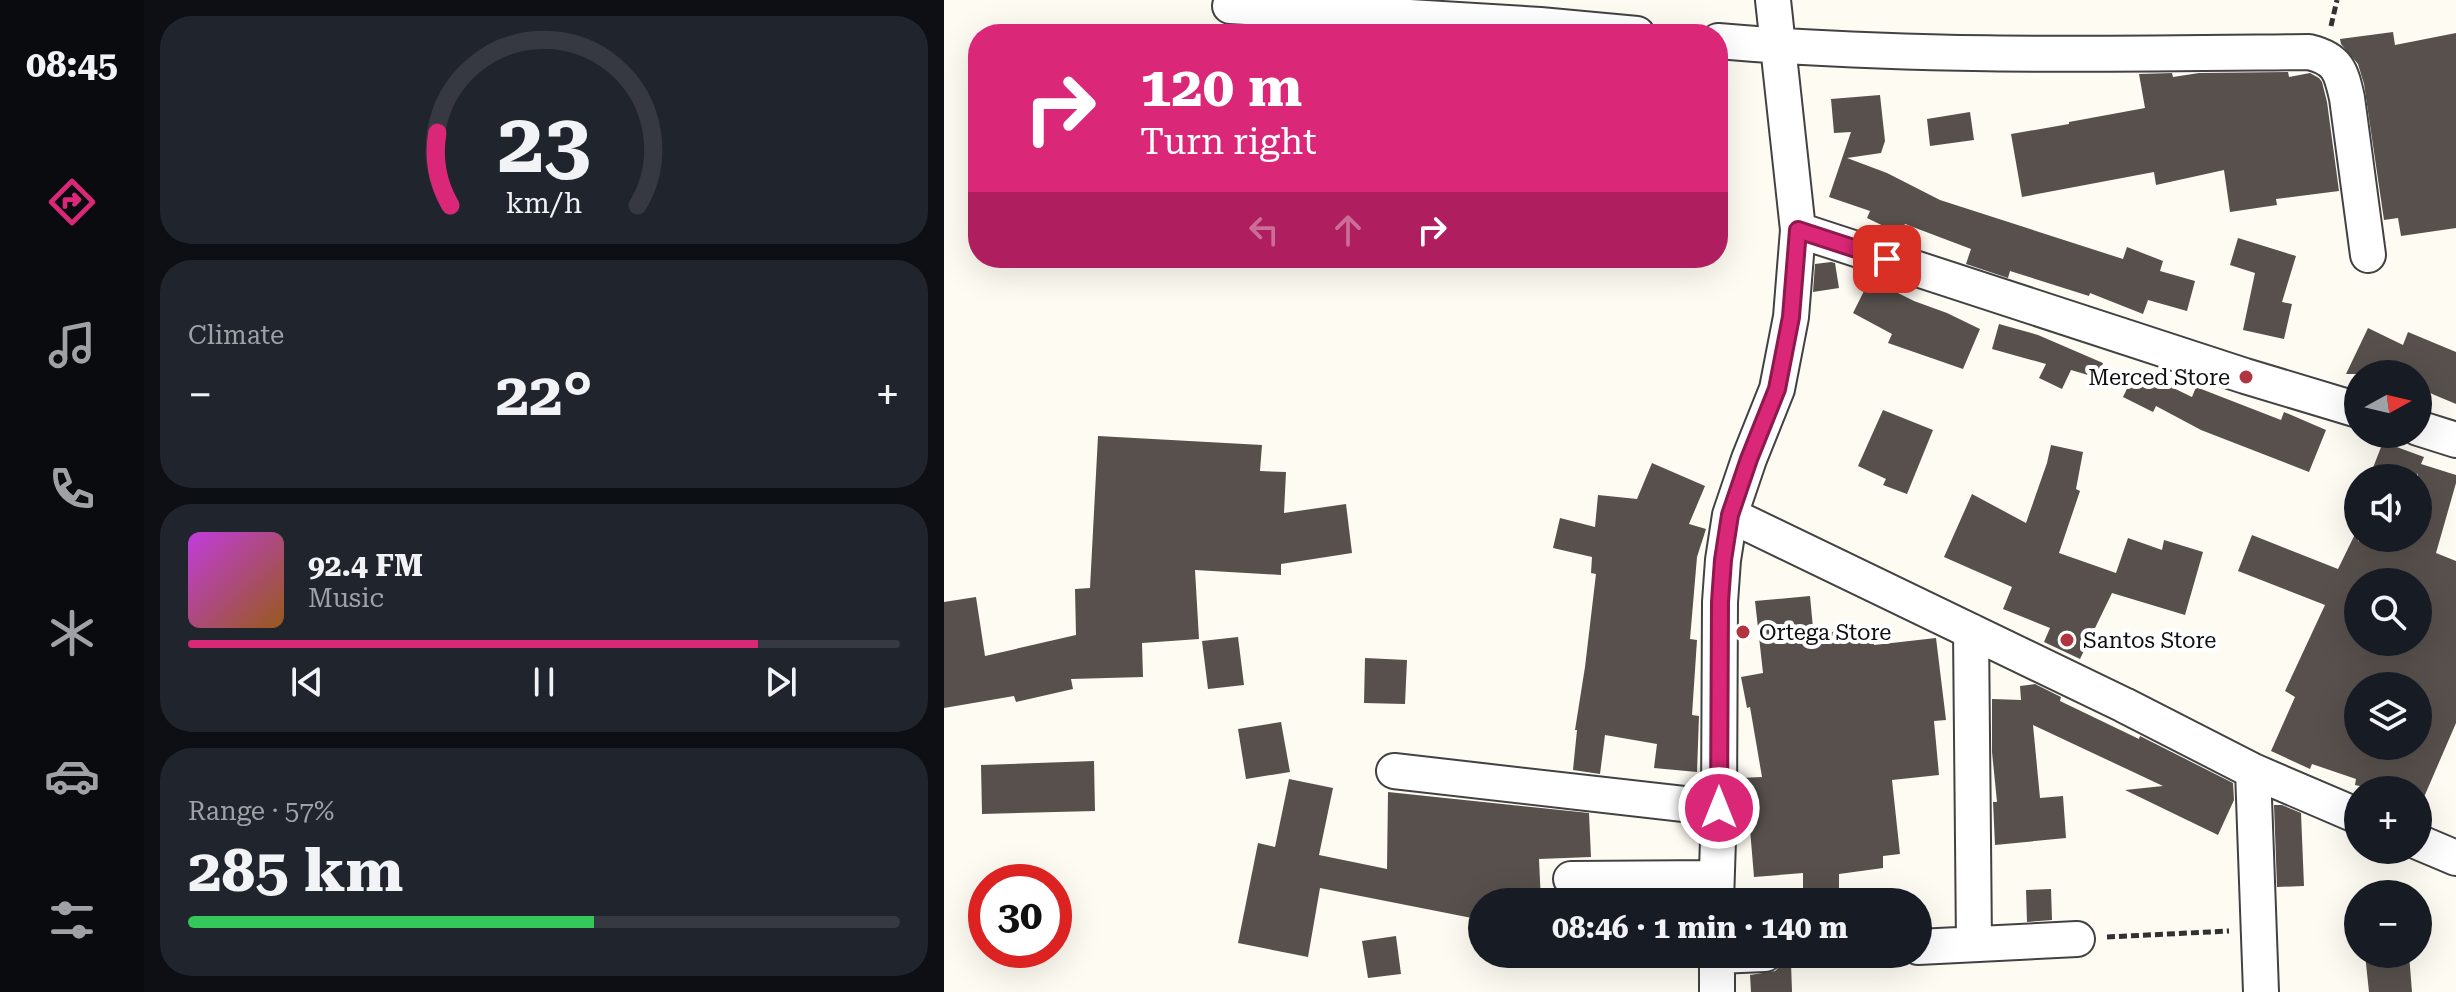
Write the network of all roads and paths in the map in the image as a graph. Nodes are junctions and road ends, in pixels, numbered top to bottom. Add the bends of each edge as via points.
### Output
1 (1773, 0) edge
2 (1230, 6) dead end
3 (1524, 24) edge
4 (1728, 42) edge
5 (1779, 46) junction
6 (1798, 230) junction
7 (2368, 255) dead end
8 (2344, 406) edge
9 (2432, 432) edge
10 (2456, 440) edge
11 (1730, 515) junction
12 (1971, 631) junction
13 (1394, 771) dead end
14 (2253, 771) junction
15 (1719, 808) junction
16 (2344, 810) edge
17 (2432, 848) edge
18 (2456, 858) edge
19 (1571, 879) dead end
20 (1690, 888) edge
21 (1716, 888) edge
22 (2258, 930) junction
23 (2077, 939) joint
24 (1974, 944) junction
25 (1932, 946) edge
26 (1717, 968) edge
27 (1717, 992) edge
28 (2261, 992) edge

1 - 5 street
2 - 3 street
4 - 5 street
5 - 6 street
5 - 7 street via 1995,54 2325,56 2336,65 2347,98
6 - 8 street
6 - 11 street via 1791,317 1777,389
9 - 10 street
11 - 12 street
11 - 15 street via 1720,602
12 - 14 street
12 - 24 street
13 - 15 street
14 - 16 street
14 - 22 street
15 - 21 street
17 - 18 street
19 - 20 street
22 - 23 path
22 - 28 street
23 - 24 street
24 - 25 street
26 - 27 street

